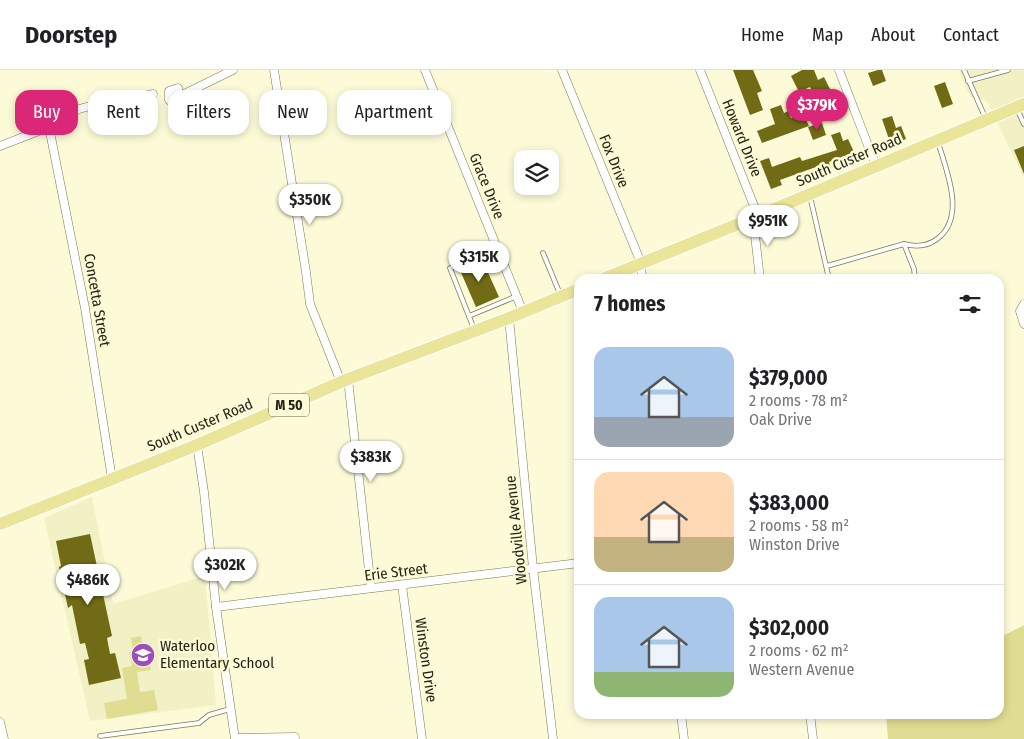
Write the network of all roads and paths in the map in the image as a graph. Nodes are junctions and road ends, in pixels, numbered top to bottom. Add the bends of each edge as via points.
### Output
1 (233, 70) edge
2 (274, 70) edge
3 (425, 70) edge
4 (562, 70) edge
5 (700, 70) edge
6 (839, 70) edge
7 (964, 70) edge
8 (1008, 70) edge
9 (968, 81) junction
10 (192, 90) edge
11 (1020, 106) edge
12 (986, 119) junction
13 (1024, 124) edge
14 (27, 135) edge
15 (51, 135) edge
16 (937, 140) junction
17 (0, 146) edge
18 (876, 166) junction
19 (810, 194) junction
20 (756, 217) junction
21 (904, 244) junction
22 (498, 249) junction
23 (543, 253) dead end
24 (641, 263) junction
25 (827, 266) junction
26 (615, 274) edge
27 (642, 274) edge
28 (760, 274) edge
29 (828, 274) edge
30 (914, 274) edge
31 (574, 291) edge
32 (517, 296) junction
33 (561, 296) junction
34 (1024, 304) edge
35 (523, 312) junction
36 (469, 316) junction
37 (509, 318) junction
38 (1024, 324) edge
39 (475, 331) junction
40 (345, 381) junction
41 (197, 445) junction
42 (112, 479) junction
43 (0, 524) edge
44 (574, 564) edge
45 (533, 568) junction
46 (402, 585) junction
47 (371, 588) junction
48 (216, 607) junction
49 (230, 709) junction
50 (682, 719) edge
51 (811, 719) edge
52 (0, 722) edge
53 (100, 736) dead end
54 (295, 737) dead end
55 (235, 738) edge
56 (4, 739) edge
57 (422, 739) edge
58 (553, 739) edge
59 (684, 739) edge
60 (813, 739) edge

1 - 10 street
2 - 40 street via 310,304
3 - 22 street, Grace Drive
4 - 24 street, Fox Drive
5 - 20 street, Howard Drive
6 - 18 street
7 - 9 lane
8 - 9 lane
9 - 12 lane
11 - 12 main road, South Custer Road
11 - 13 lane
12 - 16 main road, South Custer Road
14 - 17 street
15 - 42 street, Concetta Street via 85,308
16 - 18 main road, South Custer Road
16 - 21 lane via 953,206 950,224 932,243
18 - 19 main road, South Custer Road
19 - 20 main road, South Custer Road
19 - 25 lane
20 - 24 main road, South Custer Road
20 - 28 street, Howard Drive
21 - 25 lane
21 - 30 lane
22 - 32 street, Grace Drive
22 - 36 lane via 450,268
23 - 33 lane
24 - 26 main road, South Custer Road
24 - 27 street, Fox Drive
25 - 29 lane
31 - 33 main road, South Custer Road / M 50
32 - 35 street, Grace Drive
32 - 36 lane
33 - 35 main road, South Custer Road / M 50
34 - 38 street via 1020,311
35 - 37 main road, South Custer Road / M 50
36 - 39 lane
37 - 39 main road, South Custer Road / M 50
37 - 45 street, Woodville Avenue
39 - 40 main road, South Custer Road / M 50
40 - 41 main road, South Custer Road / M 50
40 - 47 street
41 - 42 main road, South Custer Road / M 50
41 - 48 street
42 - 43 main road, South Custer Road / M 50
44 - 45 street, Erie Street
45 - 46 street, Erie Street
45 - 58 street, Woodville Avenue
46 - 47 street, Erie Street
46 - 57 street, Winston Drive
47 - 48 street, Erie Street
48 - 49 street
49 - 53 lane via 209,715 199,723
49 - 55 street
50 - 59 street
51 - 60 street
52 - 56 street
54 - 55 street

